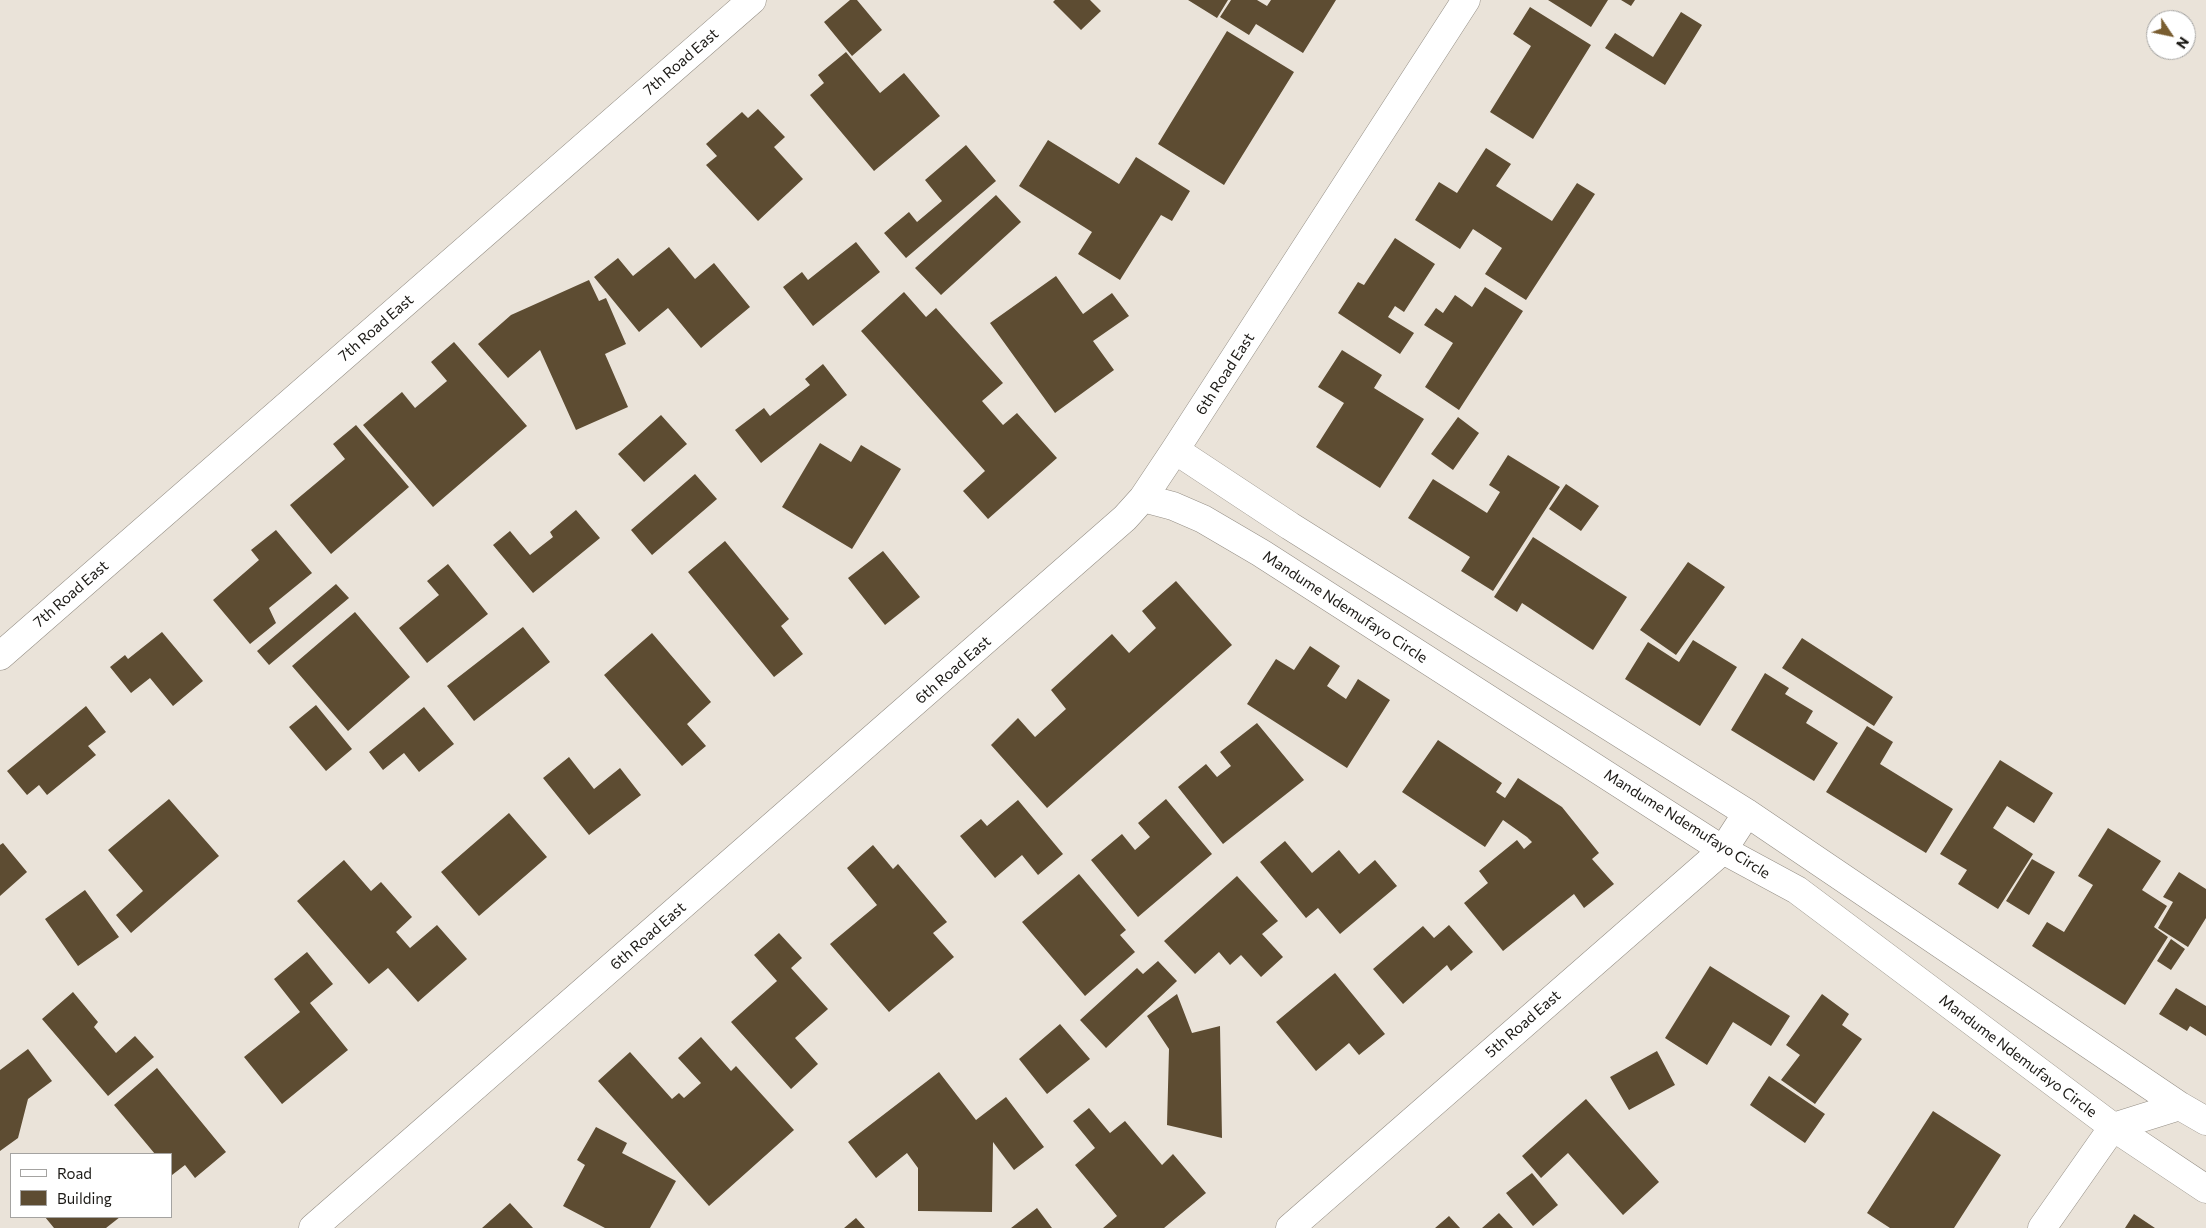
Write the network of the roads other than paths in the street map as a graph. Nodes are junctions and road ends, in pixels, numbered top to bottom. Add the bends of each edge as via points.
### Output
1 (752, 0) edge
2 (1466, 0) edge
3 (1175, 450) junction
4 (1143, 498) junction
5 (0, 656) edge
6 (1747, 813) junction
7 (1723, 850) junction
8 (2180, 1106) junction
9 (2206, 1121) edge
10 (2112, 1127) junction
11 (2206, 1189) edge
12 (313, 1228) edge
13 (1290, 1228) edge
14 (2042, 1228) edge

1 - 5 street, 7th Road East
2 - 3 street, 6th Road East
3 - 4 street, 6th Road East
3 - 6 street via 1290,526
4 - 7 street, Mandume Ndemufayo Circle via 1173,506 1261,553
4 - 12 street, 6th Road East via 1094,548
6 - 7 street, 5th Road East
6 - 8 street
7 - 10 street, Mandume Ndemufayo Circle via 1797,890
7 - 13 street, 5th Road East
8 - 9 street
8 - 10 street
10 - 11 street, Mandume Ndemufayo Circle
10 - 14 street

